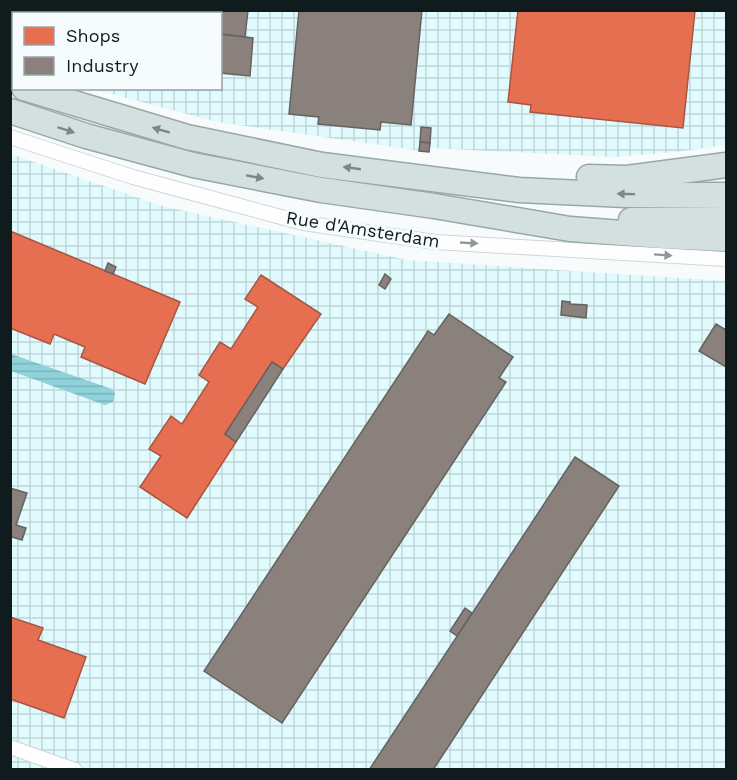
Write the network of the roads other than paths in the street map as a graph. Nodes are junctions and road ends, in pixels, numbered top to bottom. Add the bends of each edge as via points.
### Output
1 (31, 90) edge
2 (10, 111) edge
3 (10, 137) edge
4 (726, 165) edge
5 (410, 176) junction
6 (726, 195) edge
7 (434, 206) junction
8 (726, 219) edge
9 (726, 239) edge
10 (726, 259) edge
11 (10, 747) edge
12 (75, 770) edge

5 -> 1 highway via 322,165 187,137
2 -> 7 highway via 193,165 321,190
3 -> 10 street, Rue d'Amsterdam via 133,177 303,223 435,242
4 - 5 highway via 627,178
6 -> 5 highway via 519,190
7 - 8 highway via 624,220
7 - 9 highway via 570,229
11 - 12 street

